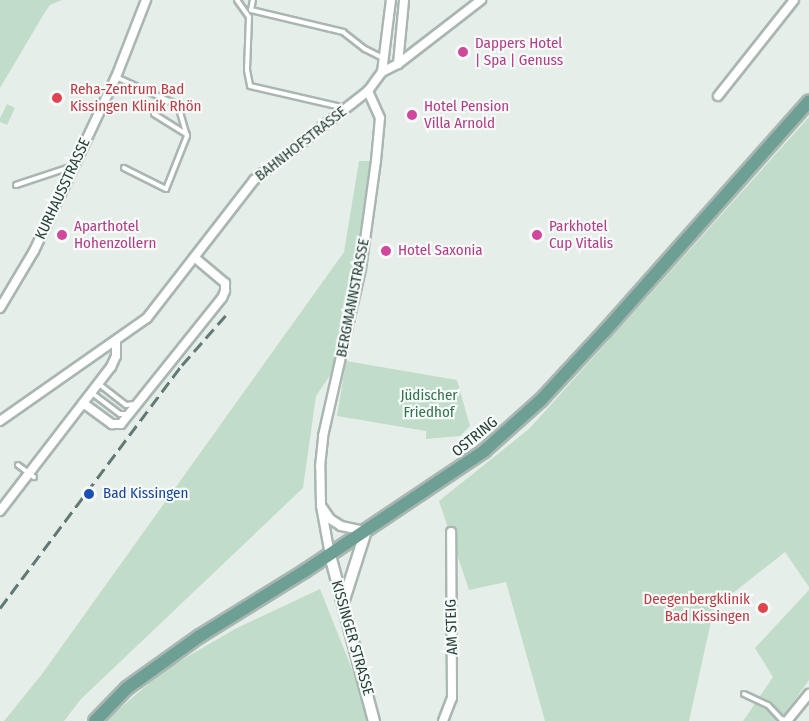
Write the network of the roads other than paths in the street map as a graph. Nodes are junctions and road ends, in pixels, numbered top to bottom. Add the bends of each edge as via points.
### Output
1 (146, 0) edge
2 (237, 0) edge
3 (253, 0) edge
4 (391, 0) edge
5 (404, 0) edge
6 (481, 0) edge
7 (794, 0) edge
8 (251, 10) junction
9 (249, 17) junction
10 (384, 59) junction
11 (398, 64) junction
12 (382, 72) junction
13 (116, 77) junction
14 (368, 91) junction
15 (718, 96) dead end
16 (809, 101) edge
17 (345, 108) junction
18 (154, 114) dead end
19 (187, 136) junction
20 (74, 166) junction
21 (124, 168) dead end
22 (16, 185) dead end
23 (192, 256) junction
24 (0, 308) edge
25 (116, 341) junction
26 (98, 384) junction
27 (91, 393) junction
28 (83, 403) junction
29 (138, 404) junction
30 (130, 414) junction
31 (0, 421) edge
32 (18, 465) dead end
33 (31, 475) junction
34 (321, 506) junction
35 (0, 512) edge
36 (366, 531) junction
37 (451, 532) dead end
38 (330, 555) junction
39 (343, 603) junction
40 (744, 694) dead end
41 (809, 694) edge
42 (95, 721) edge
43 (374, 721) edge
44 (443, 721) edge
45 (787, 721) edge

1 - 13 street, KURHAUSSTRASSE
2 - 9 lane
3 - 8 lane
4 - 10 street
5 - 11 street
6 - 11 street
7 - 15 street
8 - 9 lane
8 - 10 lane via 343,32
9 - 17 lane via 250,86
10 - 12 street
11 - 12 street
12 - 14 street, BAHNHOFSTRASSE
13 - 19 lane via 178,105
13 - 20 street, KURHAUSSTRASSE
14 - 17 street, BAHNHOFSTRASSE
14 - 34 street, BERGMANNSTRASSE via 380,118 377,151 361,269 323,436
16 - 36 main road, OSTRING via 541,400 484,451
17 - 23 street, BAHNHOFSTRASSE via 254,180
18 - 19 lane
19 - 21 lane via 166,189
20 - 22 lane
20 - 24 street, KURHAUSSTRASSE via 34,251
23 - 25 street, BAHNHOFSTRASSE via 157,310
23 - 29 street via 220,277 225,291
25 - 26 street via 116,356
25 - 31 street, BAHNHOFSTRASSE
26 - 27 street
26 - 29 lane via 126,405
27 - 28 street
27 - 30 lane via 120,414
28 - 30 street via 112,424 121,424
28 - 33 street
29 - 30 street
32 - 33 lane
33 - 35 street
34 - 36 street via 341,526
34 - 38 street, BERGMANNSTRASSE
36 - 38 main road, OSTRING
36 - 39 street
37 - 44 street, AM STEIG via 452,698
38 - 39 street, KISSINGER STRASSE
38 - 42 main road, OSTRING via 200,636 128,688
39 - 43 street, KISSINGER STRASSE
40 - 45 lane via 768,705
41 - 45 street

